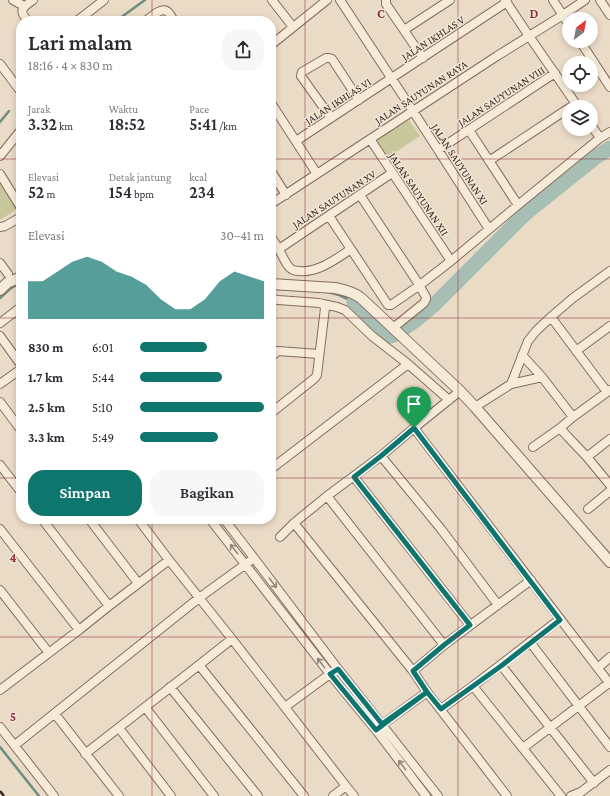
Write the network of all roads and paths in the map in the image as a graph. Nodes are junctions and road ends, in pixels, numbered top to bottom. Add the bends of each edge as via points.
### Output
1 (13, 0) edge
2 (33, 0) edge
3 (104, 0) edge
4 (272, 0) edge
5 (327, 0) edge
6 (340, 0) edge
7 (386, 0) edge
8 (450, 0) edge
9 (553, 0) edge
10 (585, 0) edge
11 (600, 0) edge
12 (506, 1) edge
13 (24, 6) junction
14 (567, 12) edge
15 (562, 14) edge
16 (610, 15) edge
17 (24, 16) edge
18 (83, 16) edge
19 (153, 16) edge
20 (171, 16) edge
21 (562, 16) edge
22 (293, 27) junction
23 (404, 30) junction
24 (529, 36) junction
25 (276, 41) edge
26 (585, 48) edge
27 (423, 58) junction
28 (0, 64) edge
29 (556, 73) junction
30 (391, 78) junction
31 (16, 85) edge
32 (610, 87) edge
33 (359, 100) junction
34 (570, 100) edge
35 (276, 111) edge
36 (413, 111) junction
37 (562, 115) edge
38 (331, 118) junction
39 (468, 130) junction
40 (610, 132) edge
41 (598, 135) edge
42 (16, 138) edge
43 (600, 138) junction
44 (370, 139) junction
45 (296, 141) junction
46 (438, 150) junction
47 (0, 156) edge
48 (489, 161) junction
49 (392, 173) junction
50 (0, 174) edge
51 (316, 174) junction
52 (276, 179) edge
53 (286, 195) junction
54 (360, 195) junction
55 (16, 200) edge
56 (276, 201) edge
57 (518, 205) junction
58 (328, 216) junction
59 (16, 220) edge
60 (2, 228) edge
61 (489, 229) junction
62 (276, 244) edge
63 (279, 249) junction
64 (351, 249) junction
65 (451, 261) junction
66 (0, 263) edge
67 (610, 271) edge
68 (8, 274) dead end
69 (16, 278) edge
70 (276, 284) edge
71 (420, 285) junction
72 (0, 290) edge
73 (276, 299) edge
74 (323, 304) junction
75 (16, 311) edge
76 (551, 317) junction
77 (0, 323) edge
78 (610, 326) edge
79 (397, 332) junction
80 (0, 336) edge
81 (276, 350) edge
82 (576, 351) junction
83 (319, 354) junction
84 (522, 355) junction
85 (16, 358) edge
86 (408, 364) junction
87 (16, 373) edge
88 (542, 377) junction
89 (0, 384) edge
90 (511, 384) junction
91 (460, 391) junction
92 (609, 391) edge
93 (449, 400) junction
94 (0, 402) edge
95 (475, 408) junction
96 (276, 410) edge
97 (573, 417) junction
98 (16, 423) edge
99 (414, 428) junction
100 (560, 428) junction
101 (610, 439) edge
102 (533, 447) dead end
103 (381, 456) junction
104 (587, 457) junction
105 (0, 465) edge
106 (276, 465) edge
107 (354, 477) junction
108 (610, 485) edge
109 (16, 486) edge
110 (610, 491) edge
111 (328, 496) junction
112 (588, 509) dead end
113 (294, 523) junction
114 (46, 524) edge
115 (93, 524) edge
116 (142, 524) edge
117 (214, 524) edge
118 (228, 524) edge
119 (0, 529) edge
120 (280, 537) dead end
121 (254, 558) junction
122 (169, 560) junction
123 (610, 562) edge
124 (246, 564) junction
125 (531, 580) junction
126 (138, 584) junction
127 (0, 590) edge
128 (199, 598) junction
129 (498, 605) junction
130 (109, 606) junction
131 (560, 620) junction
132 (470, 625) junction
133 (79, 630) junction
134 (232, 639) junction
135 (530, 642) junction
136 (444, 645) junction
137 (49, 653) junction
138 (610, 657) edge
139 (199, 665) junction
140 (501, 666) junction
141 (598, 668) junction
142 (338, 669) junction
143 (413, 671) junction
144 (330, 674) junction
145 (609, 683) edge
146 (473, 686) junction
147 (170, 687) junction
148 (0, 690) edge
149 (427, 692) junction
150 (578, 706) junction
151 (145, 707) junction
152 (285, 707) junction
153 (441, 709) junction
154 (55, 714) junction
155 (0, 727) edge
156 (379, 727) junction
157 (550, 727) junction
158 (119, 728) junction
159 (15, 745) junction
160 (610, 747) edge
161 (523, 748) junction
162 (86, 754) junction
163 (610, 770) edge
164 (594, 783) junction
165 (346, 786) junction
166 (421, 794) edge
167 (54, 796) edge
168 (119, 796) edge
169 (171, 796) edge
170 (214, 796) edge
171 (258, 796) edge
172 (304, 796) edge
173 (333, 796) edge
174 (354, 796) edge
175 (438, 796) edge
176 (508, 796) edge
177 (561, 796) edge
178 (571, 796) edge

1 - 13 street
2 - 13 street
3 - 18 street
4 - 22 street
5 - 22 street
6 - 30 street, JALAN SAUYUNAN XI
7 - 23 street via 386,4
8 - 23 street
9 - 15 street
10 - 14 street, JALAN SAUYUNAN RAYA
11 - 16 street
12 - 24 street
12 - 27 street, JALAN IKHLAS V
13 - 17 street
19 - 20 street via 161,10 165,10
21 - 24 street, JALAN SAUYUNAN RAYA
22 - 25 street
23 - 27 street
24 - 29 street
24 - 36 street, JALAN SAUYUNAN RAYA
26 - 32 street
27 - 30 street, JALAN IKHLAS V
28 - 31 street
29 - 34 street
29 - 39 street, JALAN SAUYUNAN VIII
30 - 33 street, JALAN IKHLAS VI
30 - 36 street, JALAN SAUYUNAN XI
33 - 38 street, JALAN IKHLAS VI
33 - 38 street via 332,59 326,58 302,72 301,76
35 - 45 street
36 - 44 street, JALAN SAUYUNAN RAYA
36 - 46 street, JALAN SAUYUNAN XI
37 - 48 street
38 - 45 street, JALAN IKHLAS VI
39 - 46 street, JALAN SAUYUNAN VIII
39 - 48 street
40 - 43 street
41 - 43 street
42 - 47 street
43 - 57 street
44 - 49 street, JALAN SAUYUNAN XII
44 - 51 street, JALAN SAUYUNAN RAYA
45 - 51 street
46 - 61 street, JALAN SAUYUNAN XI
48 - 57 street
49 - 54 street, JALAN SAUYUNAN XV
49 - 65 street, JALAN SAUYUNAN XII
50 - 55 street
51 - 53 street, JALAN SAUYUNAN RAYA
52 - 53 street
53 - 56 street, JALAN SAUYUNAN RAYA
54 - 58 street, JALAN SAUYUNAN XV
54 - 71 street
57 - 61 street
58 - 63 street, JALAN SAUYUNAN XV
58 - 64 street
59 - 60 street
61 - 65 street
62 - 63 street
63 - 64 street via 290,268 304,271 315,270
64 - 71 street via 388,304 393,304
65 - 71 street
66 - 68 street
67 - 76 street
69 - 72 street
70 - 79 street via 349,291 361,298
71 - 79 street via 426,301
73 - 74 street
74 - 83 street via 325,308
74 - 86 street via 345,310 372,336
75 - 77 street
76 - 82 street
76 - 84 street via 528,341
78 - 82 street
79 - 91 street
80 - 85 street
81 - 83 street
82 - 92 street
83 - 96 street via 315,378
84 - 88 street
84 - 90 street
86 - 93 street
86 - 106 street
87 - 89 street
88 - 90 street
88 - 97 street
90 - 95 street
91 - 93 street
91 - 95 street
92 - 97 street
93 - 99 street
94 - 98 street
95 - 123 street
97 - 100 street
99 - 103 street
99 - 125 street
100 - 102 street
100 - 104 street
101 - 104 street
103 - 107 street
103 - 129 street
104 - 108 street
105 - 109 street
107 - 111 street
107 - 132 street
110 - 112 street
111 - 113 street
111 - 136 street
113 - 120 street
113 - 143 street
114 - 130 street
115 - 126 street
116 - 122 street
124 -> 117 street
118 - 121 street
119 - 133 street
121 - 124 street
121 -> 142 street
122 - 126 street
122 - 128 street
124 - 128 street
144 -> 124 street
125 - 129 street
125 - 131 street
126 - 130 street
127 - 137 street
128 - 134 street
128 - 154 street
129 - 132 street
130 - 133 street
131 - 135 street
131 - 141 street
132 - 136 street
133 - 137 street
134 - 139 street
134 - 152 street
135 - 140 street
135 - 150 street
136 - 143 street
137 - 148 street
138 - 141 street
139 - 147 street
139 - 172 street
140 - 146 street
140 - 157 street
141 - 145 street
142 - 144 street
142 - 156 street
143 - 149 street
144 - 152 street
144 - 156 street
145 - 150 street
146 - 153 street
146 - 161 street
147 - 151 street
147 - 171 street
149 - 153 street
149 - 156 street
150 - 157 street
150 - 160 street
151 - 158 street
151 - 170 street
152 - 165 street
153 - 176 street
154 - 159 street
154 - 162 street
155 - 159 street
166 -> 156 street
156 - 175 street
157 - 161 street
157 - 164 street
158 - 162 street
158 - 169 street
159 - 167 street
161 - 177 street
162 - 168 street
163 - 164 street
164 - 178 street
165 - 173 street
165 - 174 street

